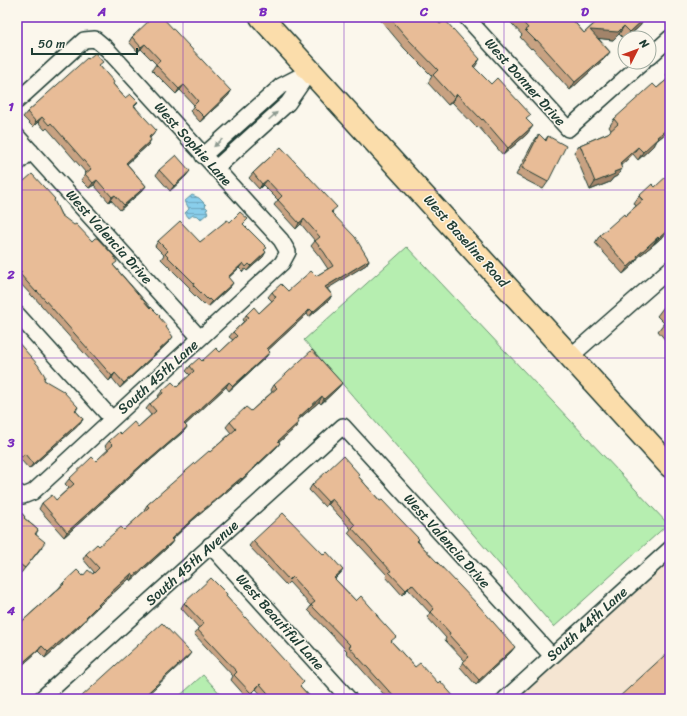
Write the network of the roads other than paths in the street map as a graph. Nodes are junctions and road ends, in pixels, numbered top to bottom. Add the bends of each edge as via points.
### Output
1 (261, 17) edge
2 (466, 17) edge
3 (670, 38) edge
4 (657, 50) edge
5 (634, 70) edge
6 (310, 71) junction
7 (17, 101) edge
8 (244, 119) junction
9 (256, 132) junction
10 (17, 136) edge
11 (31, 151) junction
12 (204, 156) junction
13 (17, 164) edge
14 (216, 169) junction
15 (288, 252) joint
16 (670, 269) edge
17 (17, 314) edge
18 (200, 338) junction
19 (571, 356) junction
20 (112, 419) junction
21 (343, 426) joint
22 (670, 466) edge
23 (20, 494) edge
24 (210, 546) junction
25 (670, 549) edge
26 (552, 656) junction
27 (41, 699) edge
28 (349, 699) edge
29 (505, 699) edge

1 - 6 main road, West Baseline Road
2 - 5 street, West Donner Drive via 568,129
3 - 4 street
6 - 8 street via 280,86
9 -> 6 street via 292,99
6 - 19 main road, West Baseline Road
7 - 12 street, West Sophie Lane via 84,40 95,39
8 - 9 street
8 -> 12 street
9 - 14 street
10 - 11 street, West Valencia Drive
11 - 13 street
11 - 18 street, West Valencia Drive
12 - 14 street, West Sophie Lane
14 - 15 street, West Sophie Lane via 281,240
15 - 18 street, South 45th Lane via 282,263
16 - 19 street
17 - 20 street
18 - 20 street, South 45th Lane
19 - 22 main road, West Baseline Road
20 - 23 street, South 45th Lane via 33,492
21 - 24 street, South 45th Avenue
21 - 26 street, West Valencia Drive
24 - 27 street, South 45th Avenue
24 - 28 street, West Beautiful Lane
25 - 26 street, South 44th Lane
26 - 29 street, South 44th Lane

